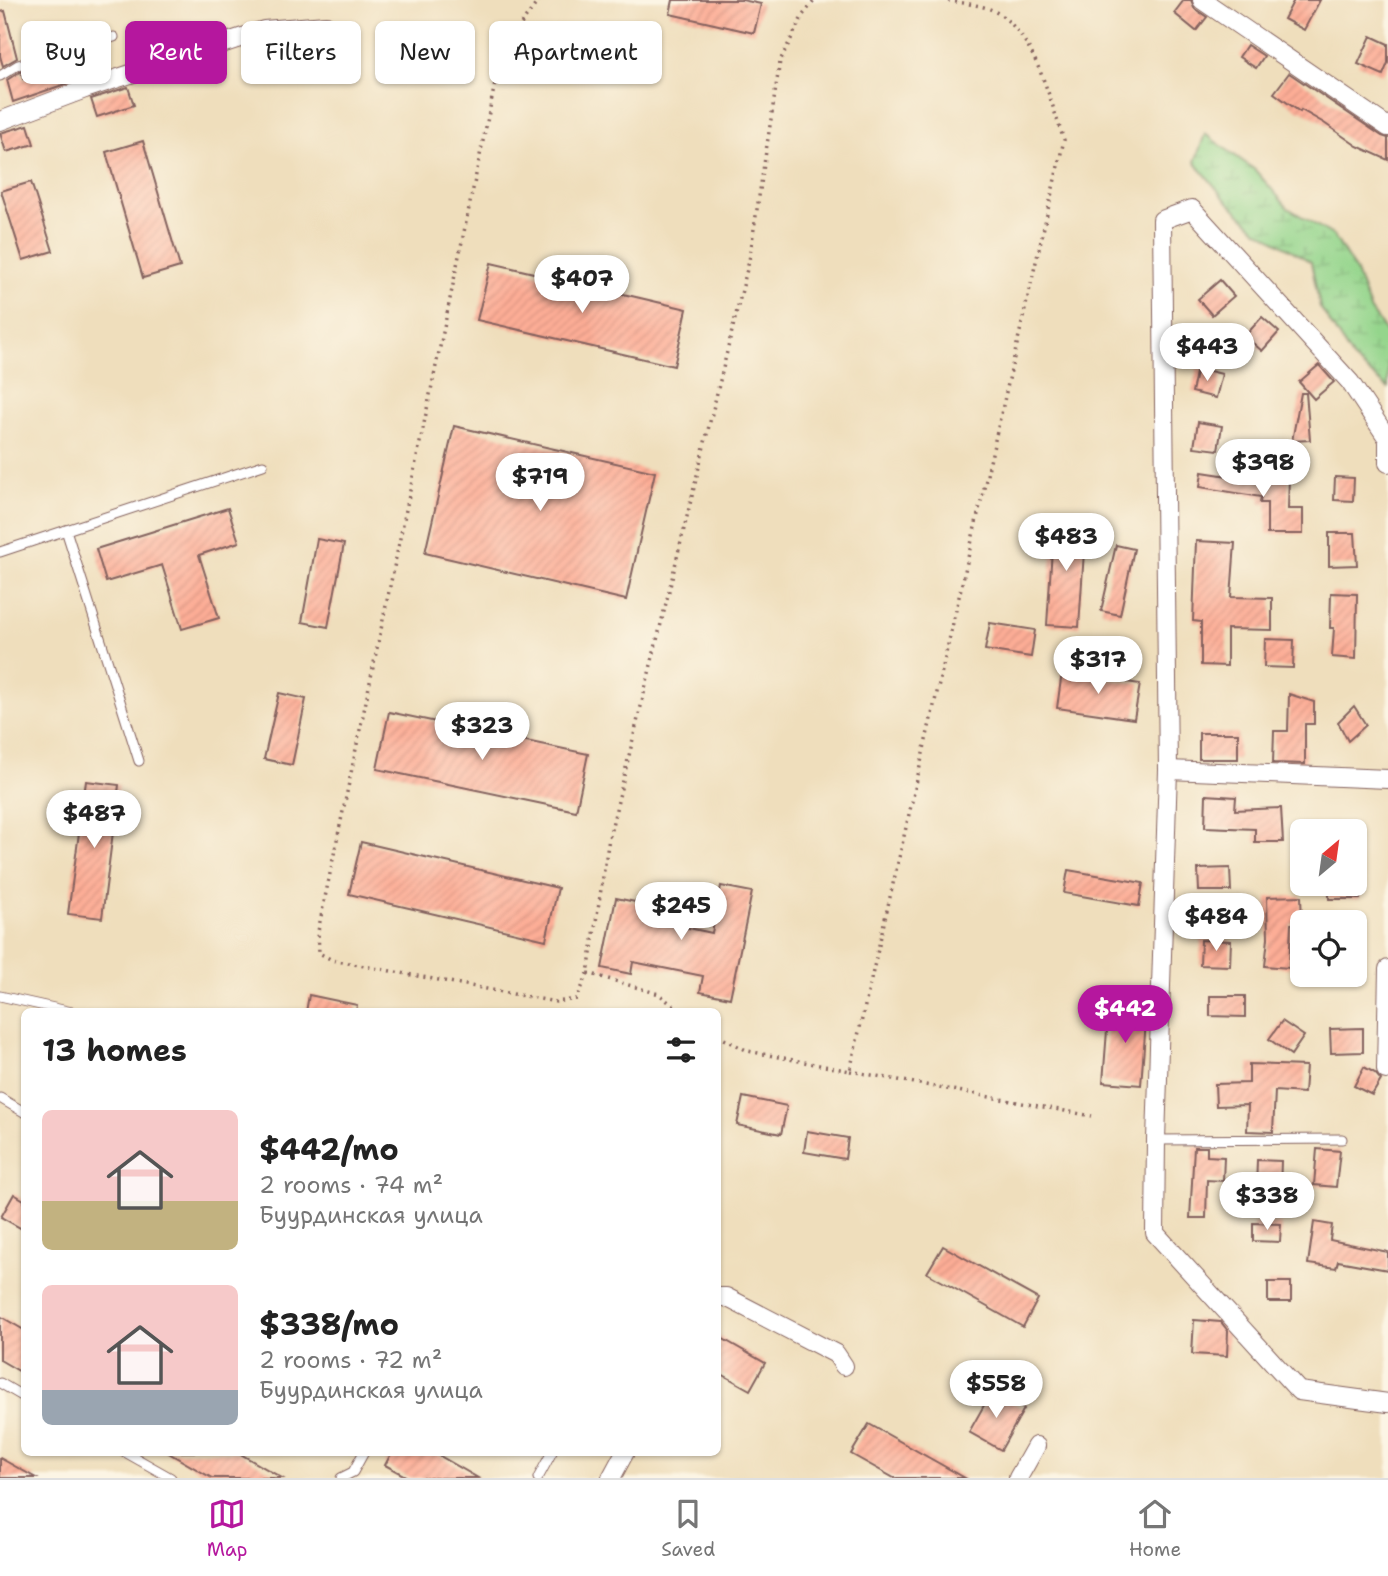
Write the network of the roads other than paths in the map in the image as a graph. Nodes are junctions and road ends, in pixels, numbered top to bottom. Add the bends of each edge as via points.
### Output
1 (1202, 0) edge
2 (114, 37) dead end
3 (241, 38) edge
4 (0, 76) edge
5 (0, 121) edge
6 (1388, 127) edge
7 (1388, 439) edge
8 (1388, 463) edge
9 (263, 465) dead end
10 (66, 530) junction
11 (0, 552) edge
12 (139, 761) dead end
13 (1168, 770) junction
14 (1388, 779) edge
15 (1388, 970) edge
16 (0, 996) edge
17 (54, 1008) edge
18 (1386, 1070) dead end
19 (0, 1098) edge
20 (21, 1110) edge
21 (1342, 1139) dead end
22 (1156, 1140) junction
23 (721, 1297) edge
24 (844, 1366) dead end
25 (0, 1383) edge
26 (21, 1395) edge
27 (1388, 1403) edge
28 (1036, 1446) dead end
29 (132, 1456) edge
30 (362, 1456) edge
31 (550, 1456) edge
32 (623, 1456) edge
33 (171, 1478) edge
34 (341, 1478) edge
35 (538, 1478) edge
36 (611, 1478) edge
37 (1018, 1478) edge

1 - 6 street
2 - 4 lane via 18,65
3 - 5 street
7 - 8 street
7 - 13 street via 1350,382 1192,209 1162,220
9 - 10 lane
10 - 11 lane
10 - 12 lane
13 - 14 street
13 - 22 street
15 - 18 street
16 - 17 lane
19 - 20 lane
21 - 22 lane
22 - 27 street via 1155,1233 1299,1391
23 - 24 street via 836,1354
25 - 26 lane
28 - 37 street
29 - 33 lane
30 - 34 lane via 354,1472
31 - 35 lane
32 - 36 street

